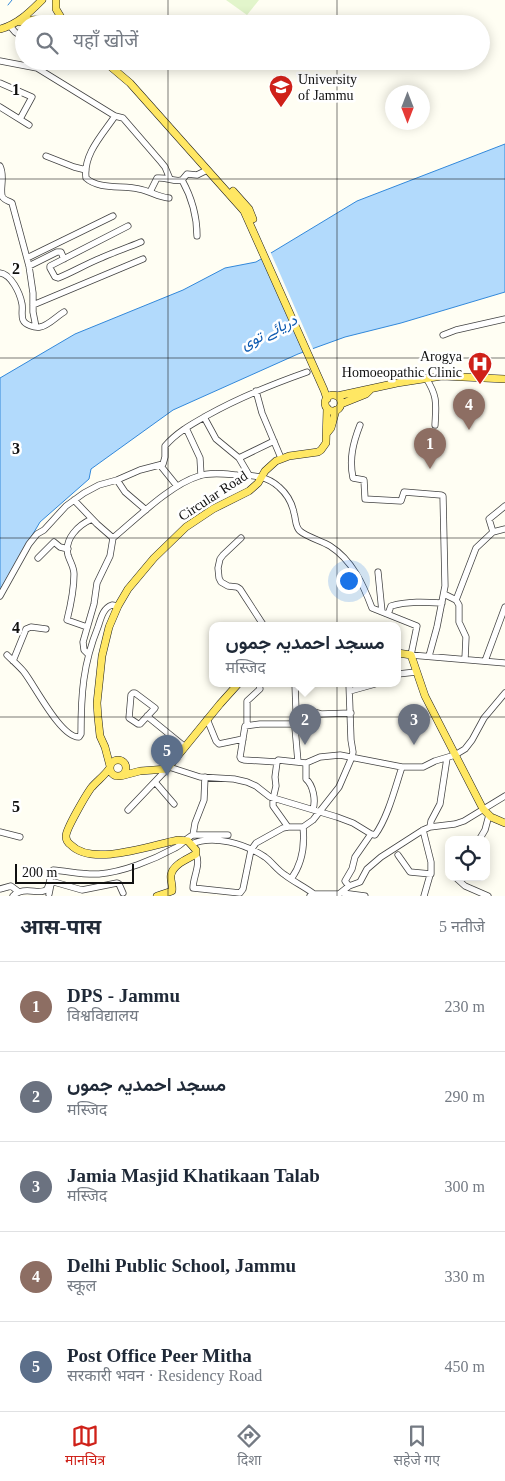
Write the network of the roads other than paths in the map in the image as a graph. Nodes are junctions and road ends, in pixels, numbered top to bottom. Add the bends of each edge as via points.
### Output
1 (42, 0) edge
2 (56, 0) edge
3 (26, 15) edge
4 (60, 15) edge
5 (0, 61) edge
6 (15, 64) edge
7 (40, 70) edge
8 (115, 70) edge
9 (122, 70) edge
10 (0, 83) edge
11 (0, 108) edge
12 (115, 116) junction
13 (20, 118) junction
14 (29, 125) dead end
15 (46, 156) dead end
16 (0, 166) edge
17 (86, 170) junction
18 (207, 170) junction
19 (176, 180) junction
20 (150, 192) junction
21 (169, 198) dead end
22 (113, 216) dead end
23 (250, 218) junction
24 (128, 226) dead end
25 (197, 236) dead end
26 (141, 242) dead end
27 (27, 258) junction
28 (64, 259) junction
29 (144, 259) dead end
30 (29, 266) junction
31 (0, 273) edge
32 (33, 305) junction
33 (64, 312) dead end
34 (505, 319) edge
35 (36, 327) junction
36 (443, 335) dead end
37 (307, 372) dead end
38 (426, 378) junction
39 (504, 379) edge
40 (371, 389) junction
41 (256, 391) junction
42 (329, 394) junction
43 (341, 404) junction
44 (327, 408) junction
45 (336, 410) junction
46 (204, 417) junction
47 (360, 425) dead end
48 (435, 425) dead end
49 (186, 428) junction
50 (328, 433) junction
51 (274, 441) junction
52 (239, 458) junction
53 (281, 458) junction
54 (160, 465) junction
55 (201, 475) junction
56 (250, 475) junction
57 (262, 477) junction
58 (117, 480) junction
59 (177, 486) junction
60 (74, 500) junction
61 (505, 506) edge
62 (146, 510) junction
63 (92, 519) junction
64 (505, 529) edge
65 (493, 532) junction
66 (113, 538) junction
67 (241, 538) dead end
68 (68, 549) junction
69 (38, 558) dead end
70 (378, 572) dead end
71 (444, 594) junction
72 (0, 596) edge
73 (456, 600) junction
74 (442, 603) junction
75 (118, 606) junction
76 (505, 607) edge
77 (385, 613) junction
78 (261, 622) edge
79 (87, 627) junction
80 (46, 628) dead end
81 (401, 653) edge
82 (88, 654) junction
83 (412, 655) junction
84 (7, 656) dead end
85 (429, 656) junction
86 (466, 659) junction
87 (485, 660) junction
88 (13, 661) junction
89 (505, 663) edge
90 (416, 672) junction
91 (401, 674) edge
92 (235, 687) edge
93 (260, 687) edge
94 (293, 687) edge
95 (349, 687) edge
96 (366, 687) edge
97 (350, 692) junction
98 (505, 693) edge
99 (296, 711) junction
100 (351, 714) junction
101 (147, 716) junction
102 (207, 719) junction
103 (295, 724) junction
104 (247, 725) junction
105 (243, 739) junction
106 (185, 747) junction
107 (105, 748) junction
108 (451, 756) junction
109 (352, 757) junction
110 (119, 760) junction
111 (277, 762) junction
112 (298, 762) junction
113 (306, 763) junction
114 (125, 766) junction
115 (109, 767) junction
116 (402, 767) junction
117 (168, 768) junction
118 (140, 771) junction
119 (119, 776) junction
120 (205, 778) junction
121 (98, 782) junction
122 (155, 782) junction
123 (505, 796) edge
124 (273, 799) junction
125 (174, 804) dead end
126 (313, 809) junction
127 (483, 809) junction
128 (128, 810) dead end
129 (320, 811) junction
130 (489, 815) junction
131 (505, 823) edge
132 (288, 827) junction
133 (302, 827) junction
134 (427, 828) junction
135 (0, 832) edge
136 (193, 834) junction
137 (370, 834) junction
138 (228, 836) dead end
139 (481, 836) edge
140 (20, 837) dead end
141 (188, 842) junction
142 (250, 850) junction
143 (196, 854) junction
144 (398, 854) dead end
145 (430, 875) junction
146 (291, 879) junction
147 (459, 881) edge
148 (349, 886) junction
149 (0, 889) edge
150 (82, 890) junction
151 (48, 891) edge
152 (19, 892) junction
153 (30, 893) edge
154 (123, 893) dead end
155 (203, 893) edge
156 (171, 894) edge
157 (339, 894) edge
158 (312, 895) edge
159 (13, 896) edge
160 (87, 896) edge
161 (157, 896) edge
162 (365, 896) edge
163 (424, 896) edge
164 (488, 896) edge

1 - 3 main road
2 - 4 main road
5 - 6 street
7 - 12 street
8 - 18 main road
9 - 23 main road via 242,201
10 - 13 street via 32,98
11 - 13 street
12 - 17 street via 91,151
12 - 19 street via 126,121
13 - 14 street
15 - 17 street
16 - 27 street via 2,195 12,203
17 - 20 street via 86,178 94,183
18 - 19 street
18 - 23 main road
19 - 20 street via 156,179
19 - 25 street via 188,190
20 - 21 street
22 - 27 street
23 - 42 main road
24 - 28 street
26 - 28 street via 57,278 49,266
27 - 30 street
28 - 30 street via 61,252 57,252
29 - 32 street
30 - 32 street
31 - 35 street via 7,275 16,289 22,302 23,321
32 - 35 street
33 - 35 street via 42,327
34 - 36 street
37 - 41 street
38 - 39 main road
38 - 40 main road
38 - 48 street via 436,398
40 - 42 main road
40 - 43 main road
41 - 46 street
41 - 51 street
42 - 43 main road via 339,398
42 - 44 main road via 325,403
43 - 45 main road
44 - 45 main road
44 - 50 main road
45 - 50 main road
46 - 49 street
46 - 52 street via 216,439
47 - 71 street via 351,464 353,478 364,480 364,499 400,501 404,492 443,496
49 - 54 street via 166,445 165,460
49 - 55 street via 200,458
50 - 53 main road via 326,443 318,452
51 - 52 street
51 - 53 street
52 - 56 street
53 - 57 main road, Circular Road
54 - 58 street
54 - 59 street
55 - 56 street
55 - 59 street
56 - 57 street
57 - 75 main road, Circular Road via 249,490 186,527 141,572
57 - 77 street via 286,494 300,531 332,547 345,559 358,575 372,608
58 - 60 street via 96,486
58 - 62 street via 125,492
59 - 62 street
60 - 63 street
60 - 72 street via 29,544
61 - 65 street via 489,519
62 - 66 street
63 - 66 street
63 - 68 street via 78,527
64 - 65 street
65 - 73 street via 476,548
66 - 79 street via 111,552 98,579
67 - 78 street via 220,560 219,578 224,584 240,589
68 - 69 street via 54,542
68 - 79 street via 74,570 68,620
70 - 77 street
71 - 73 street
71 - 74 street
73 - 86 street via 460,626 466,637
74 - 77 street via 392,605
74 - 85 street
75 - 82 street via 105,609
75 - 107 main road, Circular Road via 106,636 99,683 99,732
76 - 87 street
77 - 83 street via 417,626
79 - 82 street via 83,648
80 - 88 street via 26,629
81 - 83 main road
82 - 88 street via 82,687 81,734 78,737 58,723
83 - 85 street
83 - 90 main road
84 - 88 street
85 - 86 street
86 - 87 street
87 - 89 street
90 - 91 street
90 - 108 main road
92 - 102 main road
93 - 104 street via 247,701
94 - 99 street
95 - 97 street
96 - 97 street
97 - 100 street
98 - 108 street via 484,718 469,744
99 - 100 street
99 - 103 street
100 - 109 street
101 - 101 street via 155,708 135,693 131,694 129,719 140,724
101 - 106 street
102 - 105 street via 219,744
102 - 106 main road
103 - 104 street
103 - 112 street
104 - 105 street
105 - 111 street via 241,759
106 - 117 main road
107 - 110 main road
107 - 115 main road, Circular Road
108 - 116 street via 423,767
108 - 127 main road
108 - 134 street via 440,804
109 - 113 street via 340,754 315,758
109 - 116 street
109 - 129 street via 339,787
110 - 114 main road
110 - 115 main road
111 - 112 street
111 - 124 street
112 - 113 street
113 - 126 street via 306,779 314,798
114 - 118 main road
114 - 119 main road via 125,771
115 - 119 main road via 112,774
115 - 121 main road
116 - 137 street via 376,835
117 - 118 main road
117 - 120 street
117 - 122 street
118 - 119 main road
119 - 121 main road
120 - 124 street via 248,782
120 - 136 street via 204,800
121 - 141 main road via 88,793 67,832 67,841 74,848 88,854 119,853 174,840
122 - 125 street
122 - 128 street
123 - 127 street
124 - 126 street
124 - 132 street
126 - 129 street
127 - 130 main road
127 - 134 street via 460,823
129 - 133 street
129 - 137 street via 346,820
130 - 131 main road
130 - 139 street
132 - 133 street
132 - 142 street via 258,842
133 - 146 street via 304,846
134 - 145 street
134 - 148 street via 381,857 367,869 360,882
135 - 140 street
136 - 138 street
136 - 141 street
137 - 148 street via 345,881
141 - 142 street via 221,840
141 - 143 main road
141 - 151 street via 121,870 99,874 54,870
142 - 146 street via 266,858
142 - 155 street via 241,892
143 - 155 street via 198,860 193,887
143 - 156 main road via 173,870
144 - 145 street via 409,871
145 - 163 street
146 - 158 street
147 - 164 street
148 - 157 street
149 - 152 street via 11,886
150 - 151 street via 54,882
150 - 154 street via 117,883
150 - 160 street
151 - 153 street
152 - 153 street
152 - 159 street
156 - 161 main road
157 - 158 street
157 - 162 street

